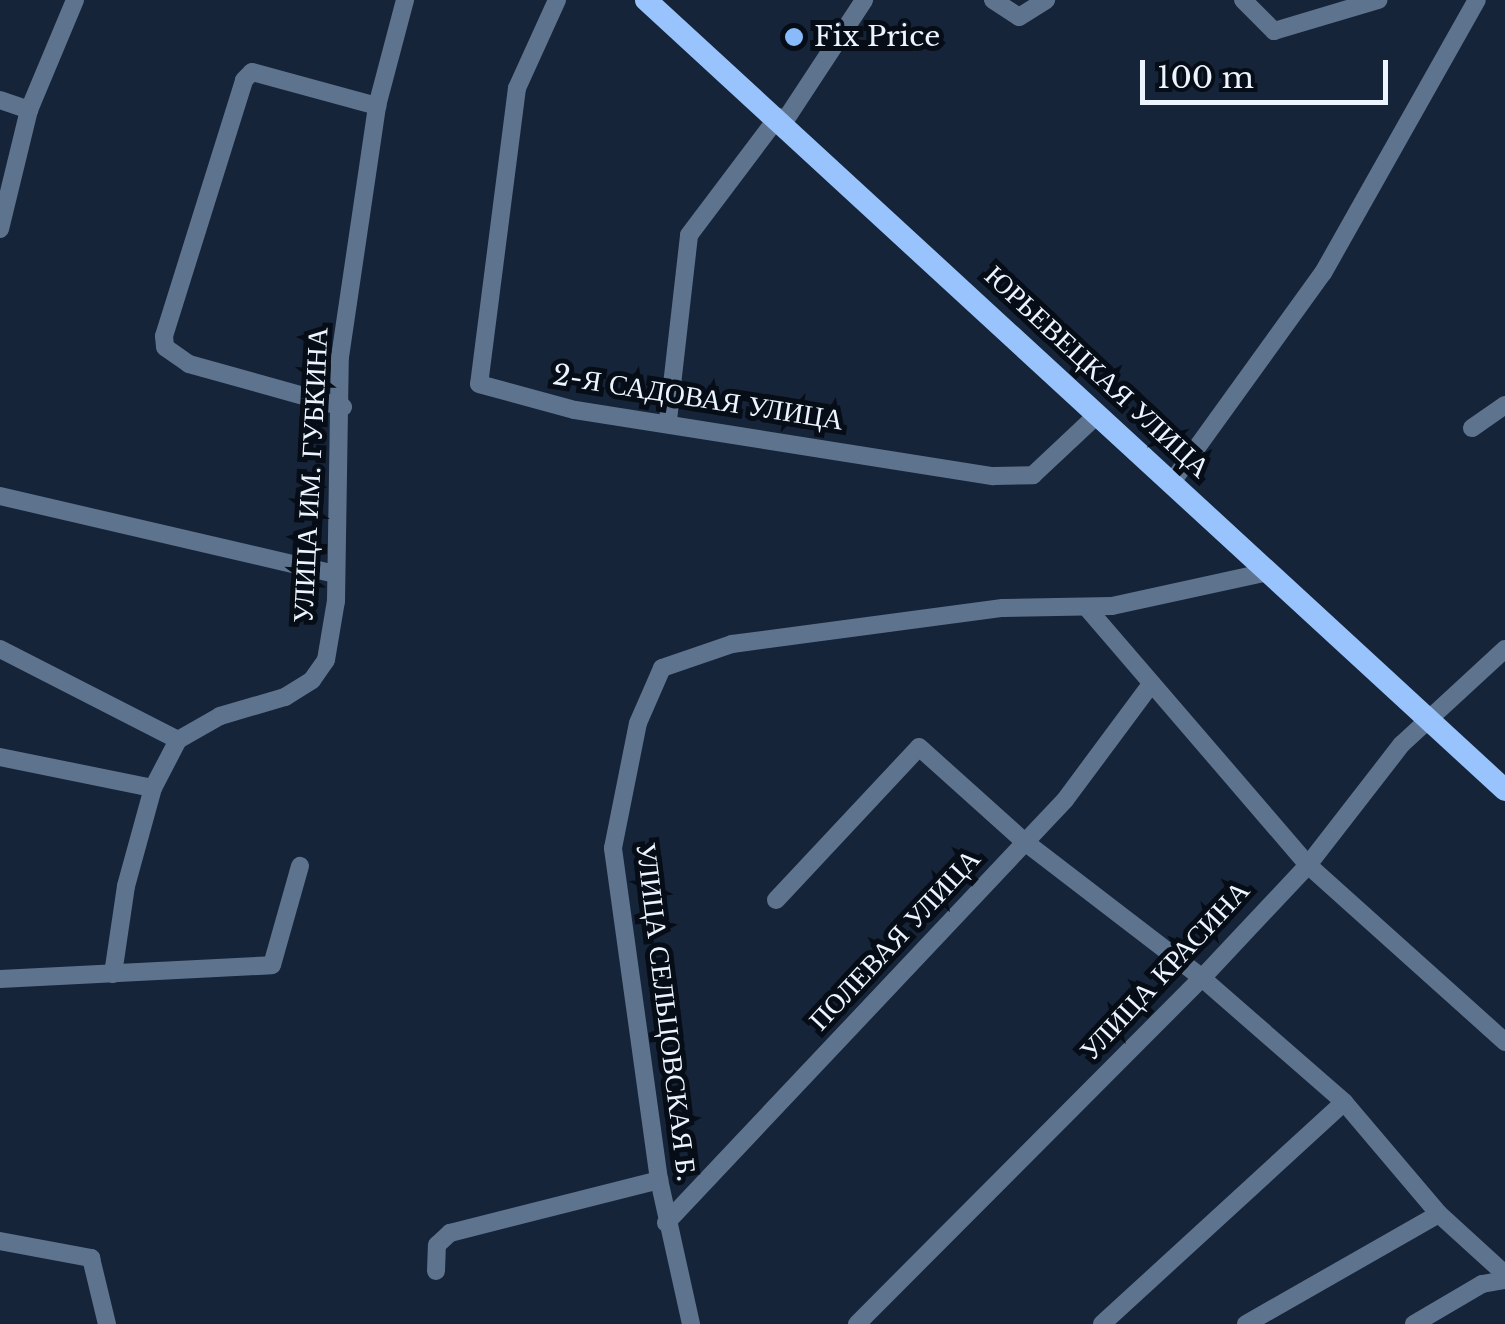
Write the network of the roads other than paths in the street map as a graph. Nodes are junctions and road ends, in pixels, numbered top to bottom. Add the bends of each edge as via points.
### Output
1 (76, 0) edge
2 (404, 0) edge
3 (557, 0) edge
4 (646, 0) edge
5 (864, 0) edge
6 (992, 0) edge
7 (1046, 0) edge
8 (1243, 0) edge
9 (1378, 0) edge
10 (1477, 0) edge
11 (0, 100) edge
12 (377, 106) junction
13 (29, 110) junction
14 (781, 119) junction
15 (0, 229) edge
16 (1505, 404) edge
17 (343, 407) junction
18 (1098, 414) junction
19 (668, 420) junction
20 (1472, 428) dead end
21 (1172, 482) junction
22 (0, 496) edge
23 (1268, 572) junction
24 (334, 574) junction
25 (1087, 608) junction
26 (0, 649) edge
27 (1505, 649) edge
28 (1151, 684) junction
29 (1428, 721) junction
30 (178, 740) junction
31 (0, 757) edge
32 (153, 788) junction
33 (1505, 790) edge
34 (1024, 842) junction
35 (300, 866) dead end
36 (1308, 866) junction
37 (776, 900) dead end
38 (114, 974) junction
39 (0, 978) edge
40 (1202, 978) junction
41 (1505, 1042) edge
42 (1344, 1102) junction
43 (658, 1180) junction
44 (1439, 1214) junction
45 (666, 1223) junction
46 (0, 1241) edge
47 (436, 1271) dead end
48 (1505, 1277) edge
49 (107, 1324) edge
50 (691, 1324) edge
51 (857, 1324) edge
52 (1102, 1324) edge
53 (1246, 1324) edge
54 (1414, 1324) edge

1 - 13 street
2 - 12 street, УЛИЦА ИМ. ГУБКИНА
3 - 19 street, 2-Я САДОВАЯ УЛИЦА via 517,88 479,384 575,410
4 - 14 main road, ЮРЬЕВЕЦКАЯ УЛИЦА
5 - 14 street
6 - 7 street via 1019,17
8 - 9 street via 1274,32
10 - 21 street via 1332,259
11 - 13 street
12 - 17 street, УЛИЦА ИМ. ГУБКИНА via 340,357
12 - 17 street via 252,72 244,80 164,336 166,347 189,364
13 - 15 street
14 - 18 main road, ЮРЬЕВЕЦКАЯ УЛИЦА
14 - 19 street via 689,236
16 - 20 street
17 - 24 street, УЛИЦА ИМ. ГУБКИНА
18 - 19 street, 2-Я САДОВАЯ УЛИЦА via 1033,475 1014,476
18 - 21 main road, ЮРЬЕВЕЦКАЯ УЛИЦА
21 - 23 main road, ЮРЬЕВЕЦКАЯ УЛИЦА
22 - 24 street
23 - 25 street, УЛИЦА СЕЛЬЦОВСКАЯ Б. via 1204,590
23 - 29 main road, ЮРЬЕВЕЦКАЯ УЛИЦА
24 - 30 street, УЛИЦА ИМ. ГУБКИНА via 333,632 312,680 285,697 189,729
25 - 28 street
25 - 43 street, УЛИЦА СЕЛЬЦОВСКАЯ Б. via 1003,608 793,635 732,644 662,668 638,723 612,848
26 - 30 street
27 - 29 street, УЛИЦА КРАСИНА
28 - 34 street, ПОЛЕВАЯ УЛИЦА via 1065,800
28 - 36 street
29 - 33 main road, ЮРЬЕВЕЦКАЯ УЛИЦА
29 - 36 street, УЛИЦА КРАСИНА via 1402,744
30 - 32 street
31 - 32 street
32 - 38 street via 126,886
34 - 37 street via 913,747
34 - 40 street
34 - 45 street, ПОЛЕВАЯ УЛИЦА
35 - 38 street via 272,965
36 - 40 street, УЛИЦА КРАСИНА
36 - 41 street
38 - 39 street
40 - 42 street
40 - 51 street, УЛИЦА КРАСИНА
42 - 44 street
42 - 52 street
43 - 45 street, УЛИЦА СЕЛЬЦОВСКАЯ Б.
43 - 47 street via 450,1233 437,1246
44 - 48 street
44 - 53 street
45 - 50 street, УЛИЦА СЕЛЬЦОВСКАЯ Б.
46 - 49 street via 91,1258
48 - 54 street

